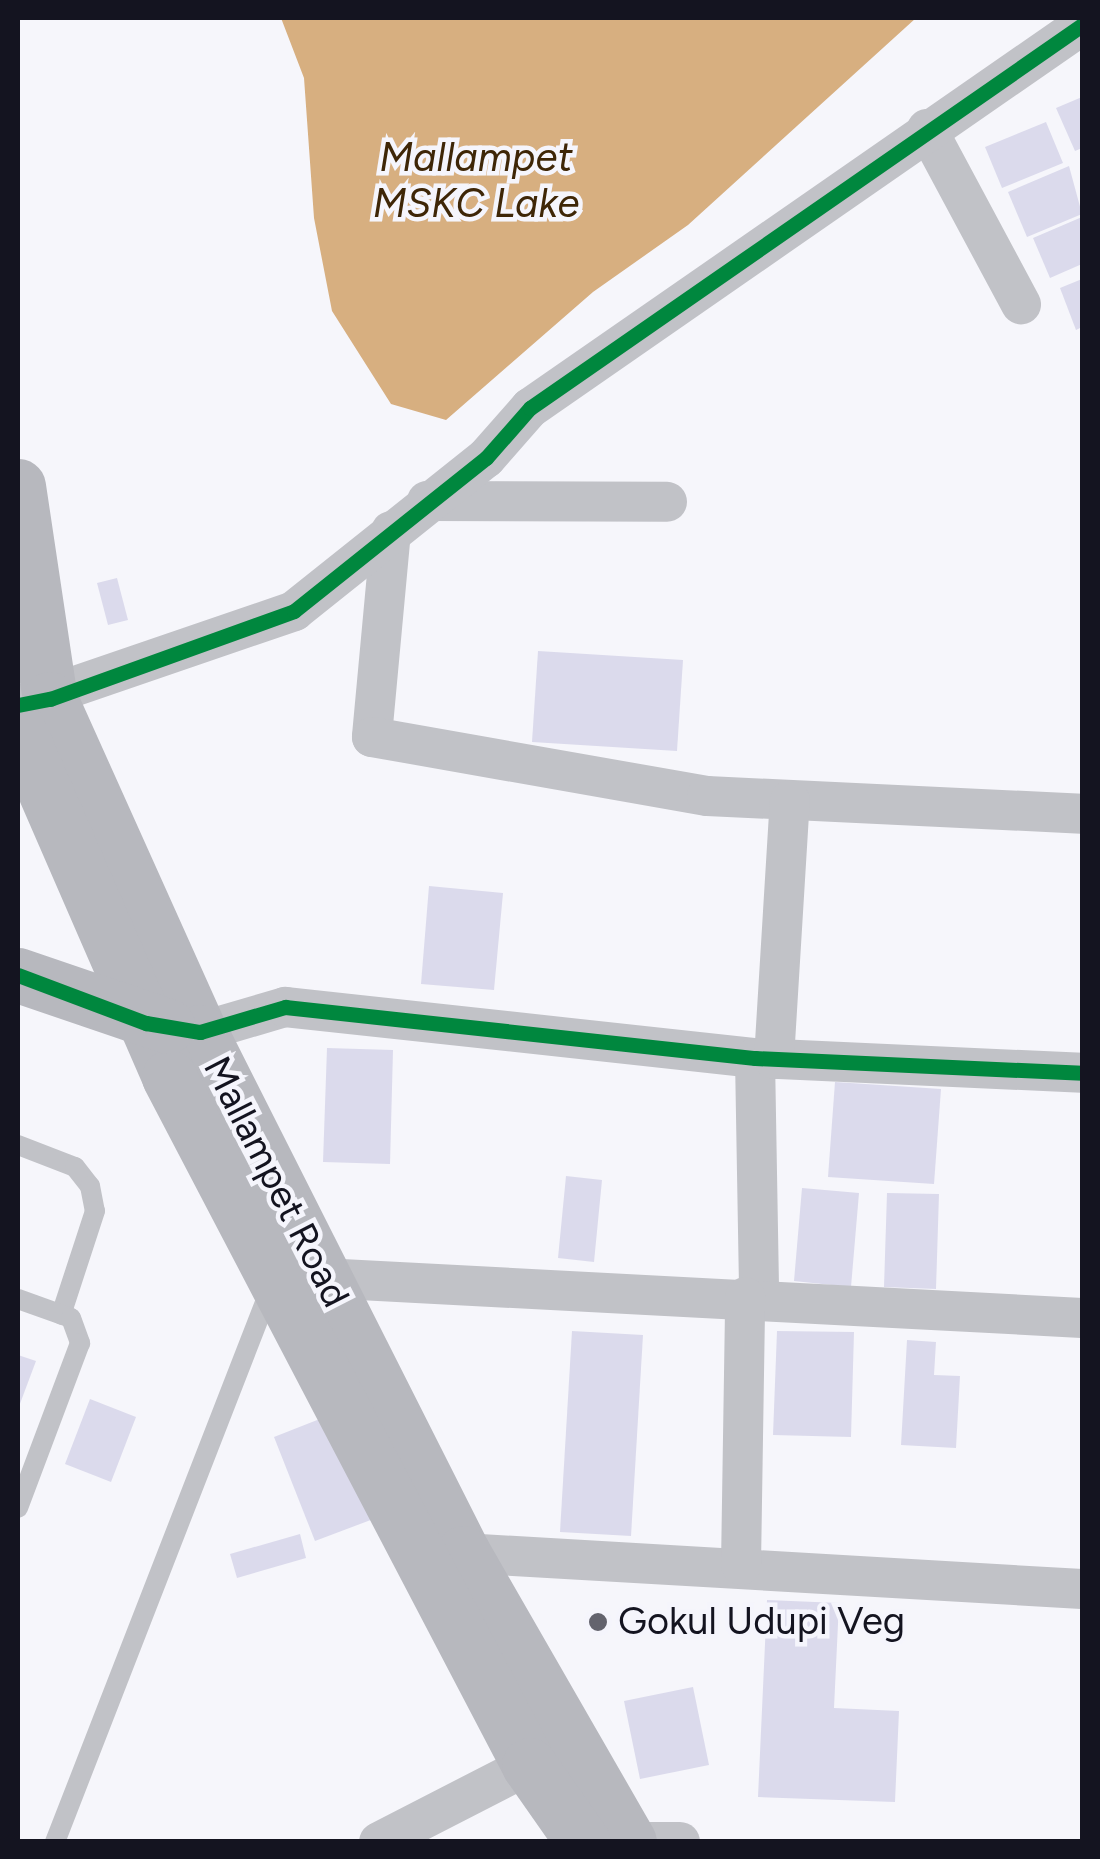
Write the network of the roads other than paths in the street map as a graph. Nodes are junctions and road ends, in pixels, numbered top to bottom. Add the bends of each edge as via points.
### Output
1 (1082, 25) edge
2 (927, 129) junction
3 (1022, 304) dead end
4 (18, 486) edge
5 (427, 502) junction
6 (667, 502) dead end
7 (391, 531) junction
8 (28, 711) edge
9 (790, 800) junction
10 (1082, 814) edge
11 (18, 974) edge
12 (146, 1022) junction
13 (200, 1032) junction
14 (764, 1058) junction
15 (1082, 1074) edge
16 (18, 1146) edge
17 (300, 1277) junction
18 (752, 1297) junction
19 (18, 1299) edge
20 (61, 1314) junction
21 (1082, 1318) edge
22 (18, 1508) edge
23 (446, 1561) junction
24 (741, 1564) junction
25 (1082, 1588) edge
26 (529, 1765) junction
27 (615, 1841) edge
28 (55, 1842) edge
29 (378, 1842) edge
30 (680, 1842) edge

1 - 2 street
2 - 3 street
2 - 5 street via 530,408 486,458
4 - 8 main road, Mallampet Road
5 - 6 street
5 - 7 street
7 - 8 street via 294,610
7 - 9 street via 372,737 708,796
8 - 12 main road, Mallampet Road
8 - 13 main road, Mallampet Road
9 - 10 street
9 - 14 street
11 - 12 main road
12 - 13 main road
12 - 17 main road, Mallampet Road
13 - 14 street via 284,1006
13 - 17 main road, Mallampet Road
14 - 15 street
14 - 18 street
16 - 20 lane via 75,1167 90,1186 95,1211
17 - 18 street
17 - 23 main road, Mallampet Road
17 - 28 lane
18 - 21 street
18 - 24 street
19 - 20 lane
20 - 22 lane via 79,1330 80,1343
23 - 24 street
23 - 26 main road, Mallampet Road
23 - 27 main road, Mallampet Road
24 - 25 street
26 - 27 main road, Mallampet Road
26 - 29 street
27 - 30 street

